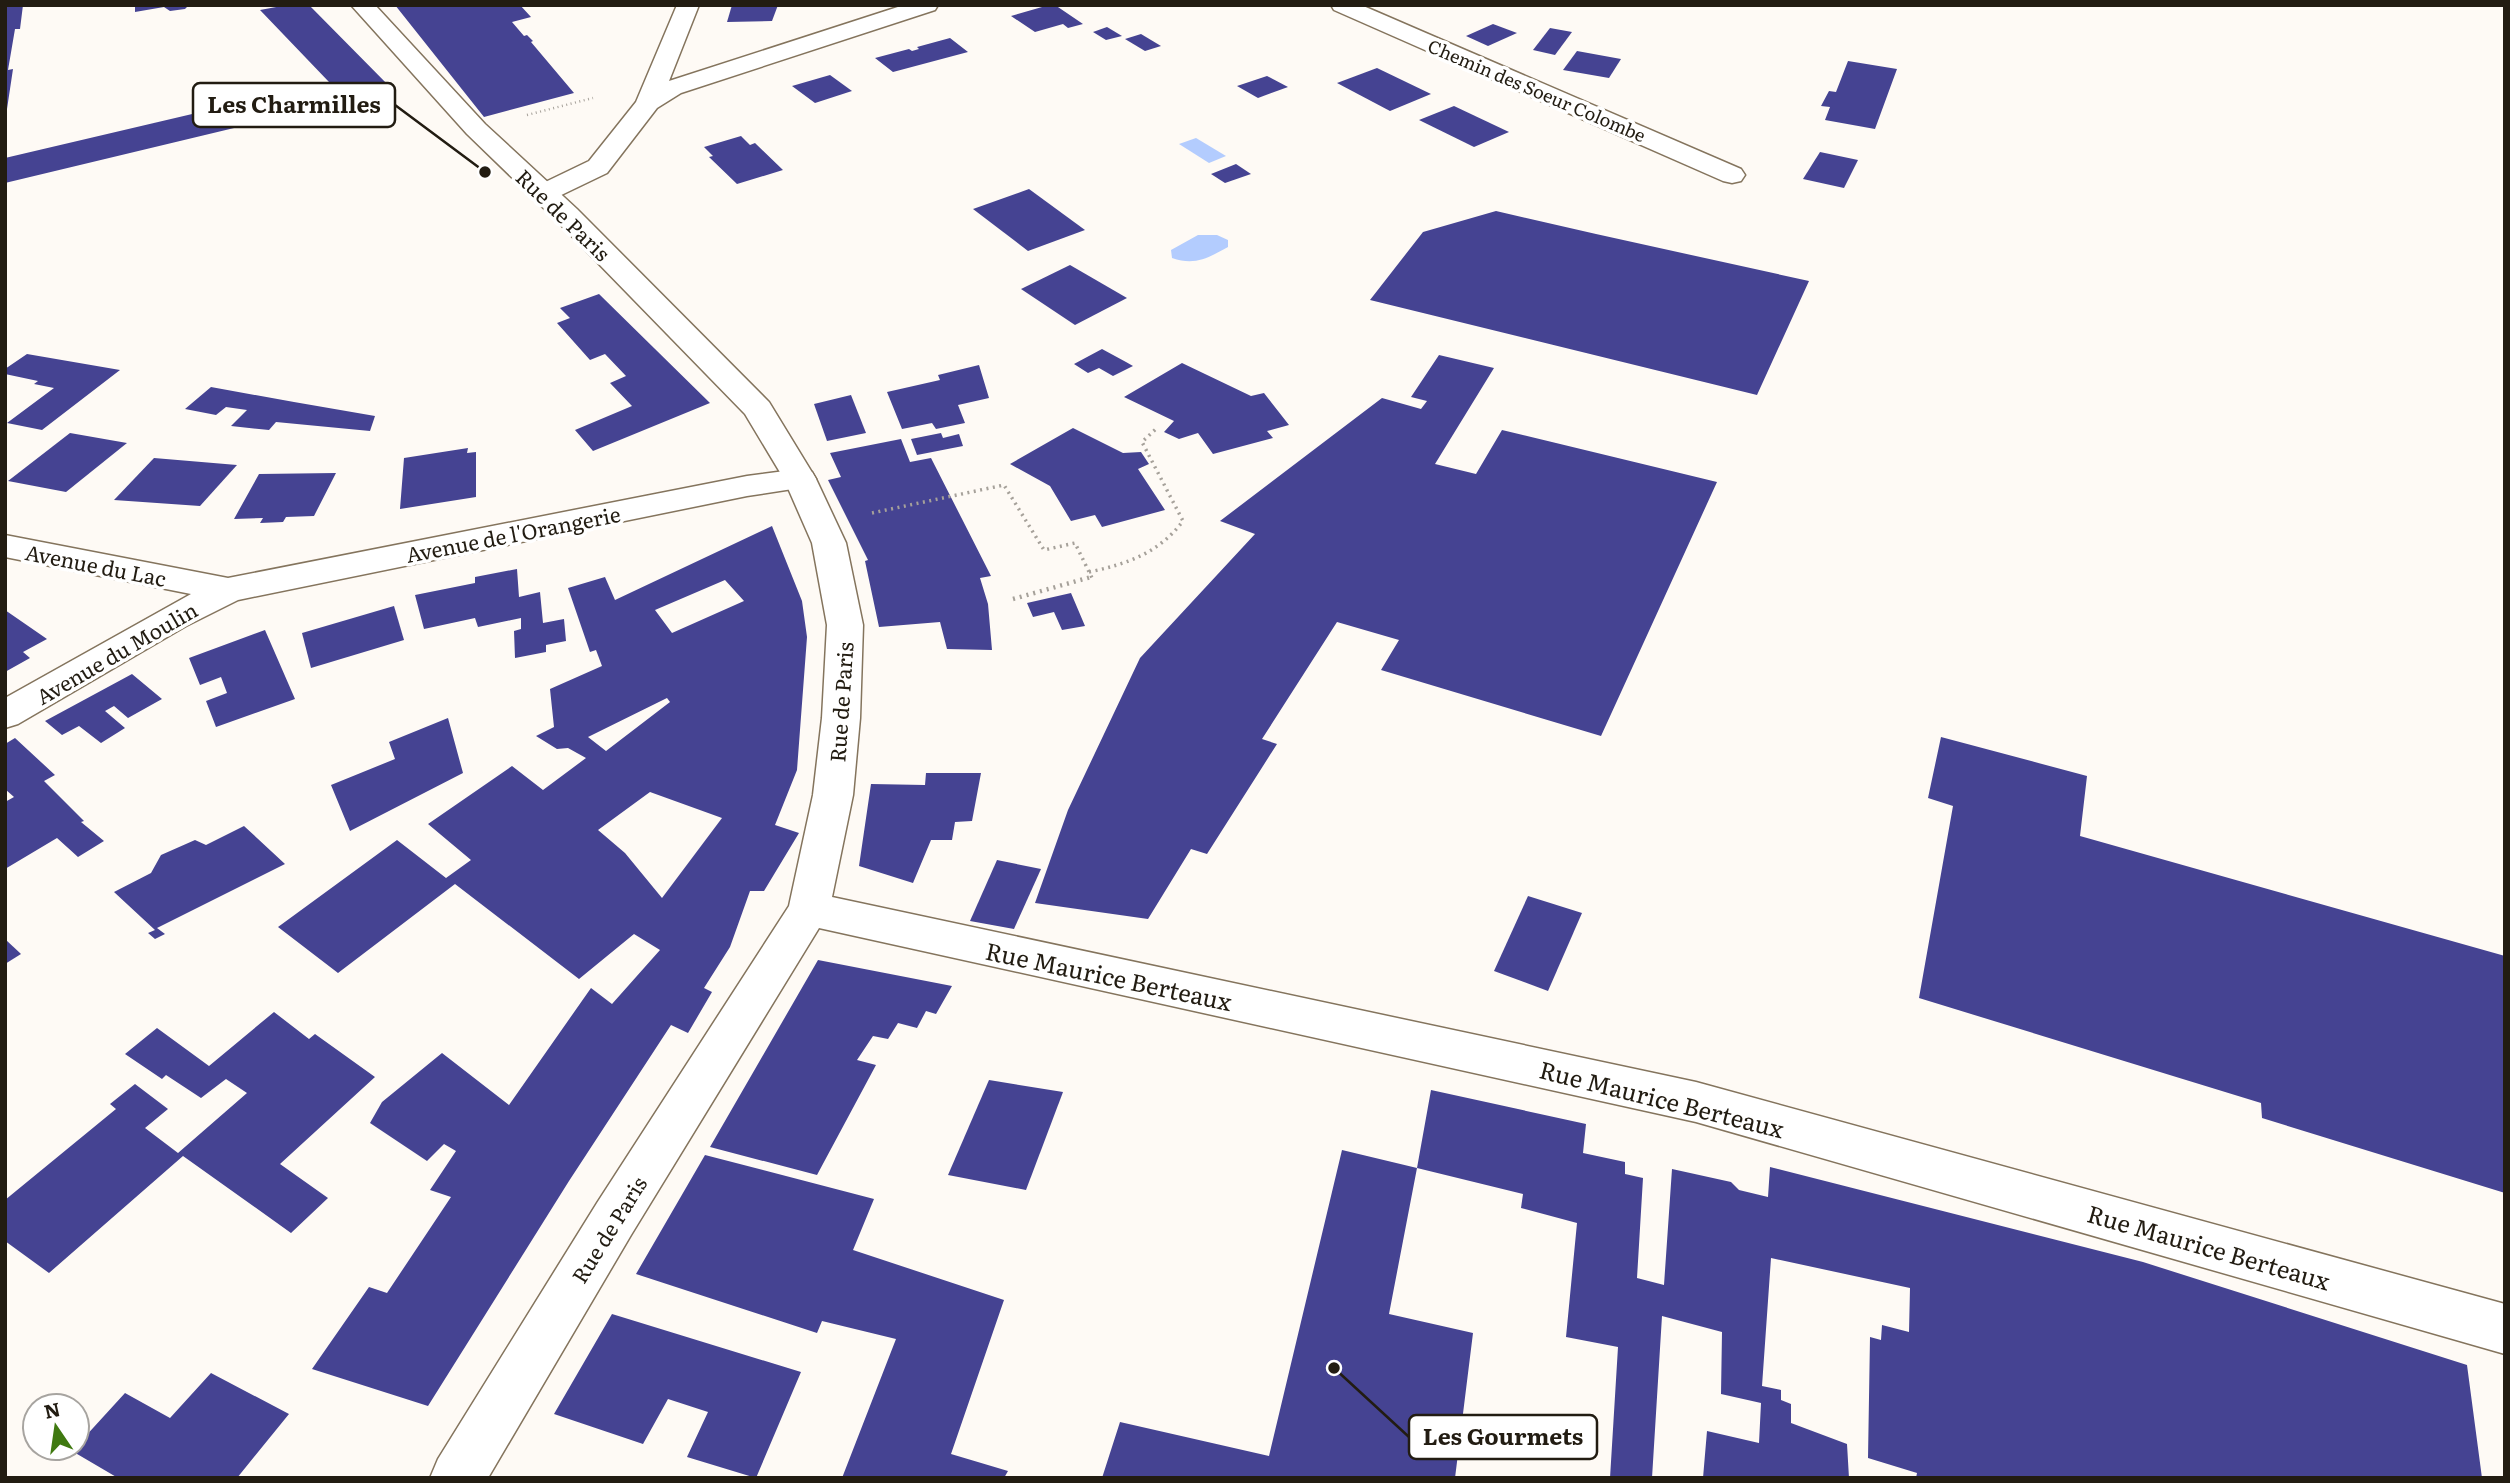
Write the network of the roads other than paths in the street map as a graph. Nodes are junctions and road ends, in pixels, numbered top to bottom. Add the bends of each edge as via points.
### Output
1 (362, 5) edge
2 (688, 5) edge
3 (927, 5) edge
4 (1342, 5) edge
5 (653, 92) junction
6 (1732, 175) dead end
7 (544, 194) junction
8 (800, 479) junction
9 (5, 546) edge
10 (228, 590) junction
11 (5, 715) edge
12 (809, 909) junction
13 (2505, 1329) edge
14 (457, 1478) edge

1 - 7 street, Rue de Paris via 476,129
2 - 5 street
3 - 5 street
4 - 6 street, Chemin des Soeur Colombe
5 - 7 street via 598,167
7 - 8 street, Rue de Paris via 758,409
8 - 10 street, Avenue de l'Orangerie
8 - 12 street, Rue de Paris via 829,543 845,625 834,795
9 - 10 street, Avenue du Lac
10 - 11 street, Avenue du Moulin
12 - 13 street, Rue Maurice Berteaux via 1696,1102
12 - 14 street, Rue de Paris

